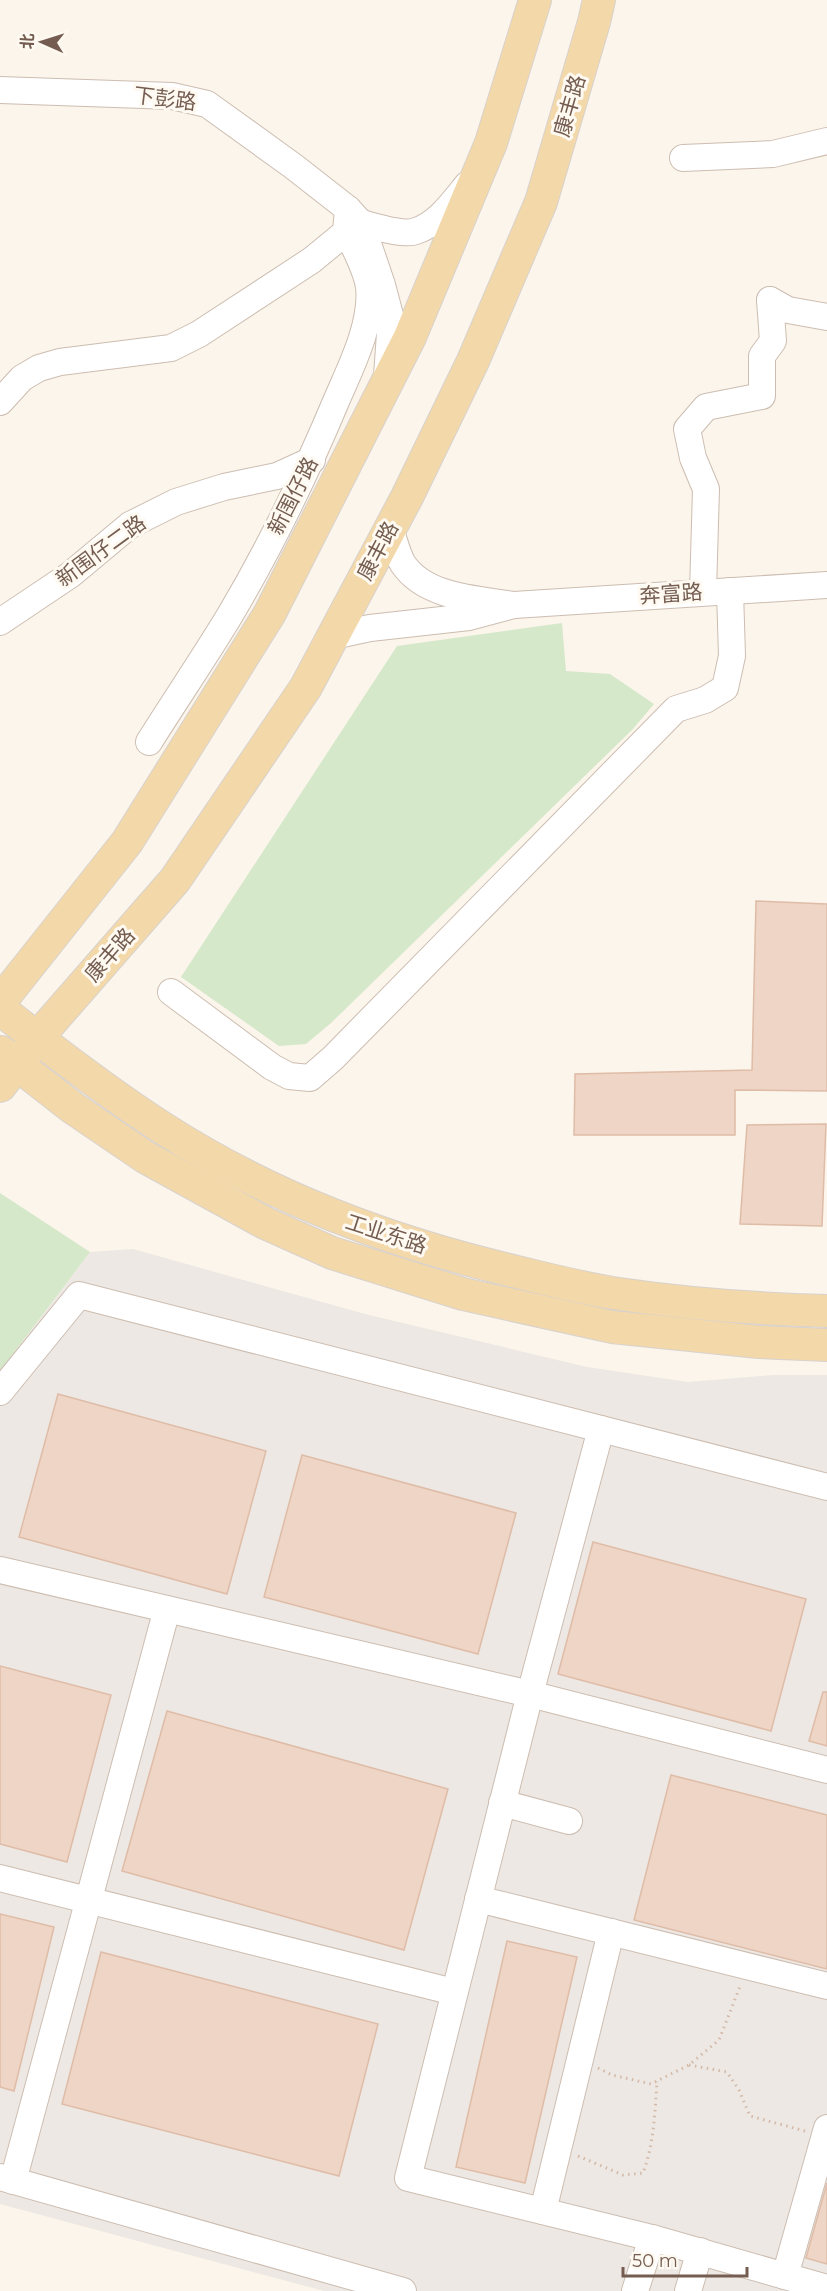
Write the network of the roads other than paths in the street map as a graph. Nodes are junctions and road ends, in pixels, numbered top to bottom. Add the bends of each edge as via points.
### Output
1 (535, 0) edge
2 (599, 0) edge
3 (0, 90) edge
4 (827, 141) edge
5 (683, 158) dead end
6 (480, 168) junction
7 (352, 221) junction
8 (827, 317) edge
9 (387, 383) junction
10 (0, 402) edge
11 (312, 460) junction
12 (390, 529) junction
13 (827, 585) edge
14 (729, 591) junction
15 (703, 592) junction
16 (514, 604) junction
17 (0, 622) edge
18 (333, 636) junction
19 (149, 742) dead end
20 (171, 992) dead end
21 (0, 1002) edge
22 (0, 1009) edge
23 (37, 1038) junction
24 (6, 1067) edge
25 (827, 1311) edge
26 (827, 1345) edge
27 (0, 1392) edge
28 (601, 1429) junction
29 (827, 1487) edge
30 (0, 1570) edge
31 (167, 1609) junction
32 (530, 1694) junction
33 (827, 1770) edge
34 (502, 1803) junction
35 (568, 1821) dead end
36 (0, 1878) edge
37 (478, 1899) junction
38 (88, 1901) junction
39 (611, 1932) junction
40 (827, 1986) edge
41 (454, 1992) junction
42 (826, 2132) edge
43 (6, 2179) edge
44 (543, 2211) junction
45 (652, 2238) junction
46 (700, 2251) junction
47 (785, 2276) junction
48 (827, 2288) edge
49 (404, 2291) edge
50 (635, 2291) edge
51 (688, 2291) edge

1 - 6 main road
2 - 12 main road, 康丰路 via 541,202 473,361
3 - 7 street, 下彭路 via 172,96 207,104 293,166
4 - 5 street via 773,154
6 - 7 street, 下彭路 via 444,214 415,232
6 - 9 main road
7 - 9 street via 391,319
7 - 10 street via 312,260 199,334 171,348 39,368 22,378
7 - 11 street, 新围仔路 via 352,242 369,286 368,315 357,353
8 - 15 street via 788,310 770,300 773,341 762,356 762,396 706,407 687,429 693,458 706,489
9 - 21 main road via 270,613 127,842
11 - 17 street, 新围仔二路 via 277,476 176,502 130,525 70,575
11 - 19 street, 新围仔路 via 230,614
12 - 16 street via 403,564 422,582 461,597
12 - 18 main road, 康丰路
13 - 14 street, 奔富路
14 - 15 street, 奔富路
14 - 20 street via 732,656 725,688 705,700 676,709 310,1078 289,1076 272,1067
15 - 16 street, 奔富路
16 - 18 street via 469,616
18 - 23 main road, 康丰路 via 306,687 175,880
22 - 23 main road, 工业东路
23 - 24 main road, 康丰路
23 - 25 main road, 工业东路 via 162,1128 280,1193 344,1221 471,1261 617,1293 761,1309
24 - 26 main road, 工业东路 via 145,1157 265,1223 332,1253 463,1294 612,1327
27 - 28 street via 78,1295
28 - 29 street
28 - 32 street
30 - 31 street
31 - 32 street
31 - 38 street
32 - 33 street
32 - 34 street
34 - 35 street
34 - 37 street
36 - 38 street
37 - 39 street
37 - 41 street
38 - 41 street
38 - 43 street
39 - 40 street
39 - 44 street
41 - 44 street via 408,2178
42 - 47 street
43 - 49 street
44 - 45 street
45 - 46 street
45 - 50 street
46 - 47 street
46 - 51 street
47 - 48 street

